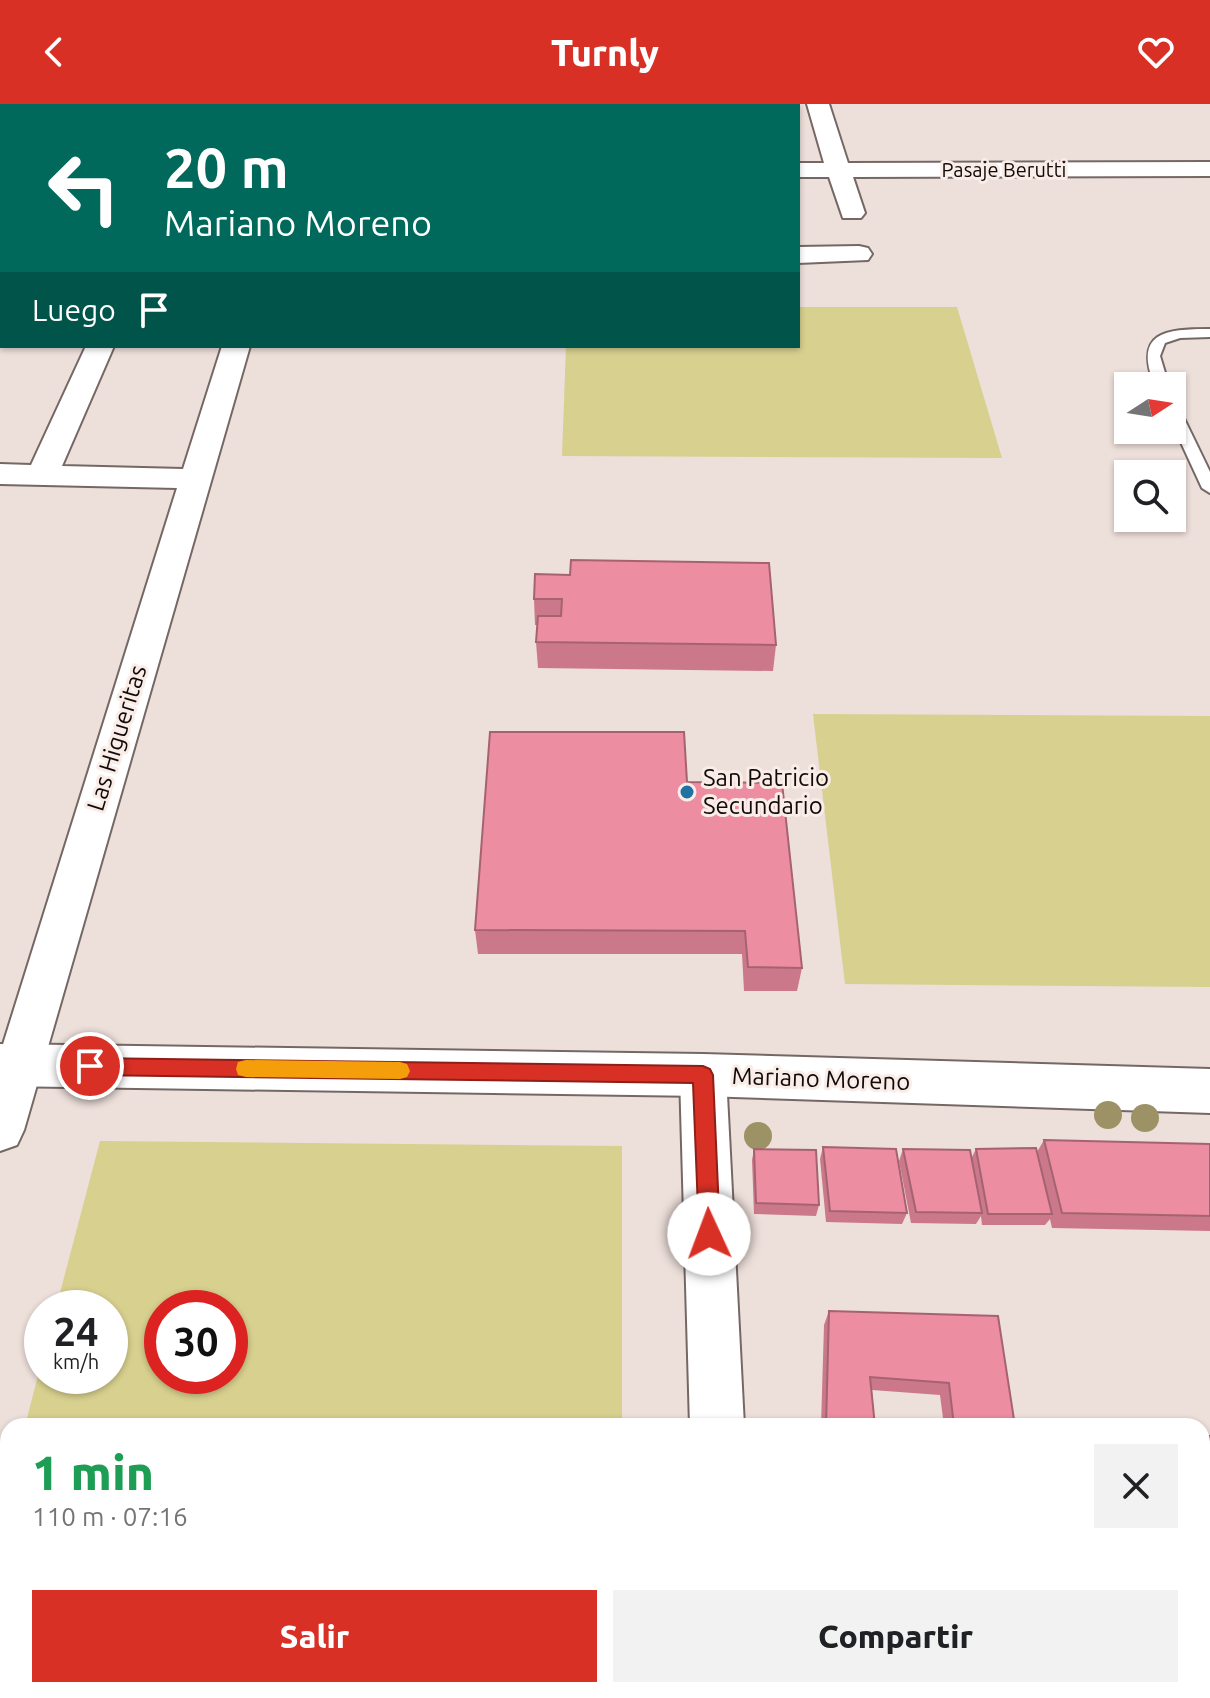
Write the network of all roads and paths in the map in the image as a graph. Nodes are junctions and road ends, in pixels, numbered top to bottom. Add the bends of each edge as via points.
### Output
1 (818, 104) edge
2 (1210, 169) edge
3 (800, 170) edge
4 (838, 170) junction
5 (852, 213) dead end
6 (859, 254) dead end
7 (800, 255) edge
8 (1210, 333) edge
9 (99, 348) edge
10 (235, 348) edge
11 (1156, 372) edge
12 (1186, 437) edge
13 (0, 474) edge
14 (42, 475) junction
15 (194, 479) junction
16 (1210, 488) edge
17 (10, 1066) edge
18 (703, 1075) junction
19 (1210, 1091) edge
20 (0, 1130) edge
21 (717, 1418) edge

1 - 4 street
2 - 4 street, Pasaje Berutti
3 - 4 street, Pasaje Berutti
4 - 5 street
6 - 7 street
8 - 11 lane via 1164,338 1153,346 1150,358
9 - 14 street
10 - 15 street, Las Higueritas
12 - 16 lane
13 - 14 street
14 - 15 street
15 - 17 street, Las Higueritas
17 - 18 street, Mariano Moreno
17 - 20 street, Las Higueritas
18 - 19 street, Mariano Moreno
18 - 21 street

